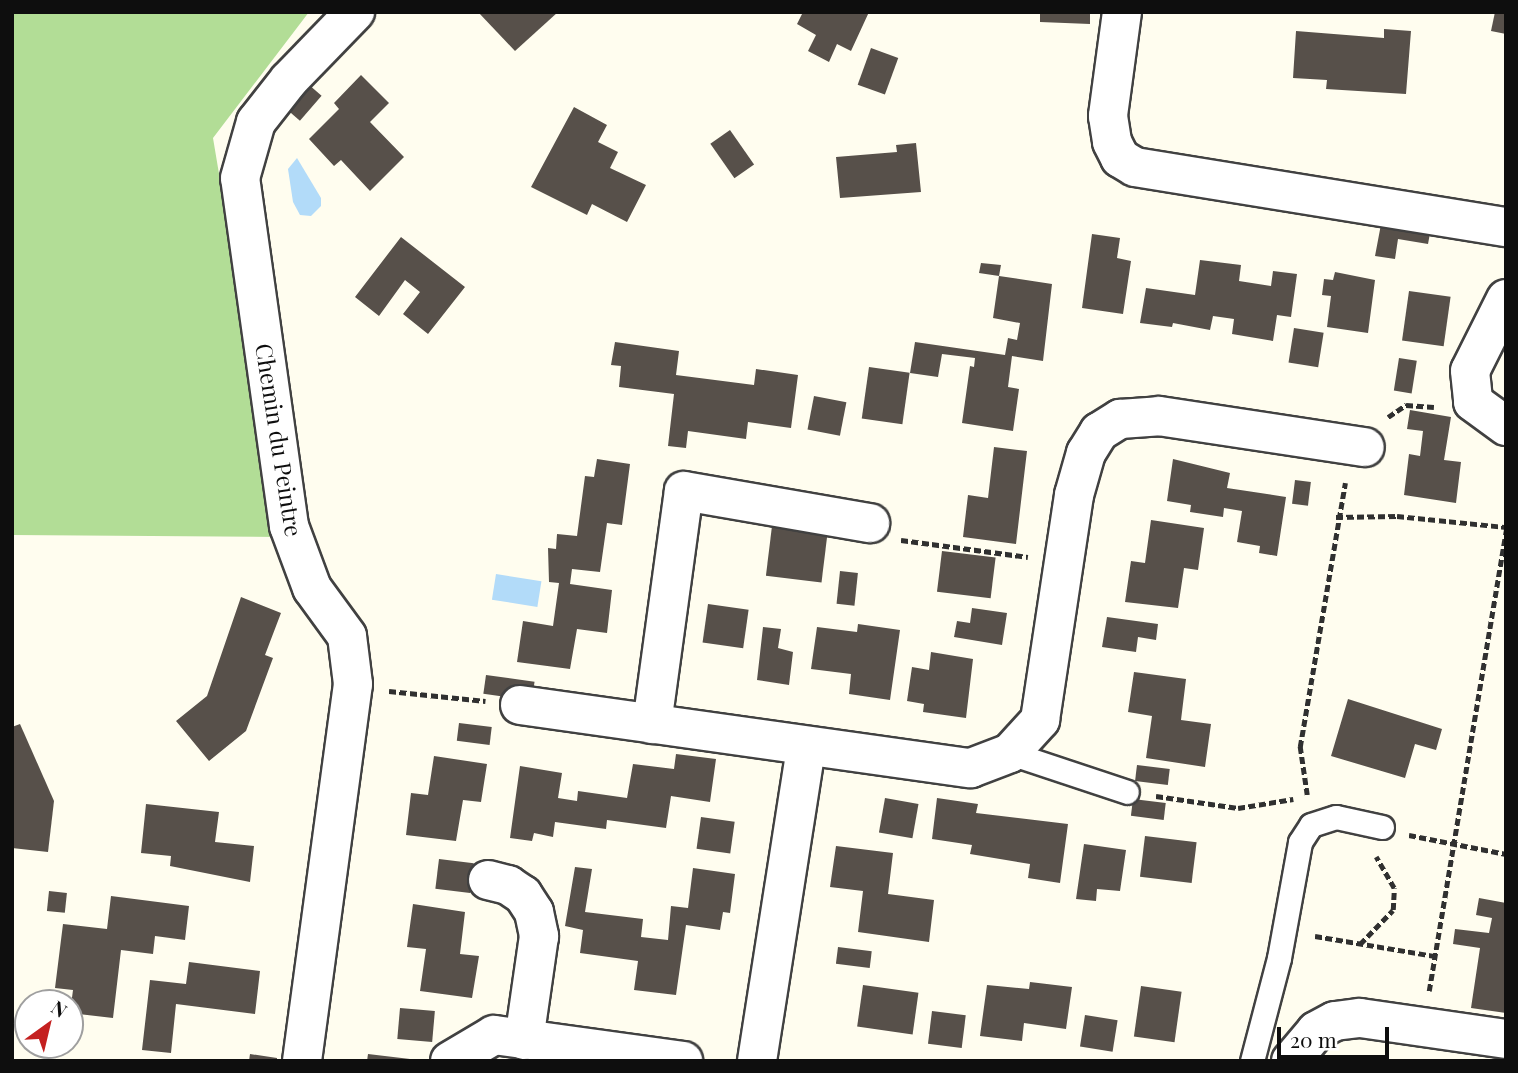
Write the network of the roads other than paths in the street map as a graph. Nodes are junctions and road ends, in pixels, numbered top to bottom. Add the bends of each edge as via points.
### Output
1 (355, 12) edge
2 (1122, 12) edge
3 (1506, 227) edge
4 (1506, 299) edge
5 (1506, 426) edge
6 (1365, 447) road end
7 (870, 523) road end
8 (520, 705) road end
9 (652, 724) junction
10 (806, 747) junction
11 (1010, 753) junction
12 (1128, 792) road end
13 (1382, 827) road end
14 (488, 880) dead end
15 (1506, 1039) edge
16 (524, 1040) junction
17 (302, 1061) edge
18 (450, 1061) edge
19 (683, 1061) edge
20 (757, 1061) edge
21 (1252, 1061) edge
22 (1291, 1061) edge

1 - 17 street, Chemin du Peintre via 289,80 256,122 240,178 289,526 312,588 347,636 353,684
2 - 3 street via 1108,116 1120,158 1135,167
4 - 5 street via 1470,371 1473,402
6 - 11 street via 1159,416 1120,419 1098,432 1086,453 1064,561 1040,720
7 - 9 street via 684,491
8 - 9 street
9 - 10 street
10 - 11 street via 971,768
10 - 20 street
11 - 12 lane
13 - 21 lane via 1336,817 1311,825 1300,842
14 - 16 street via 523,895 534,912 539,936
15 - 22 street via 1360,1018 1335,1021 1317,1031
16 - 18 street via 494,1035
16 - 19 street

